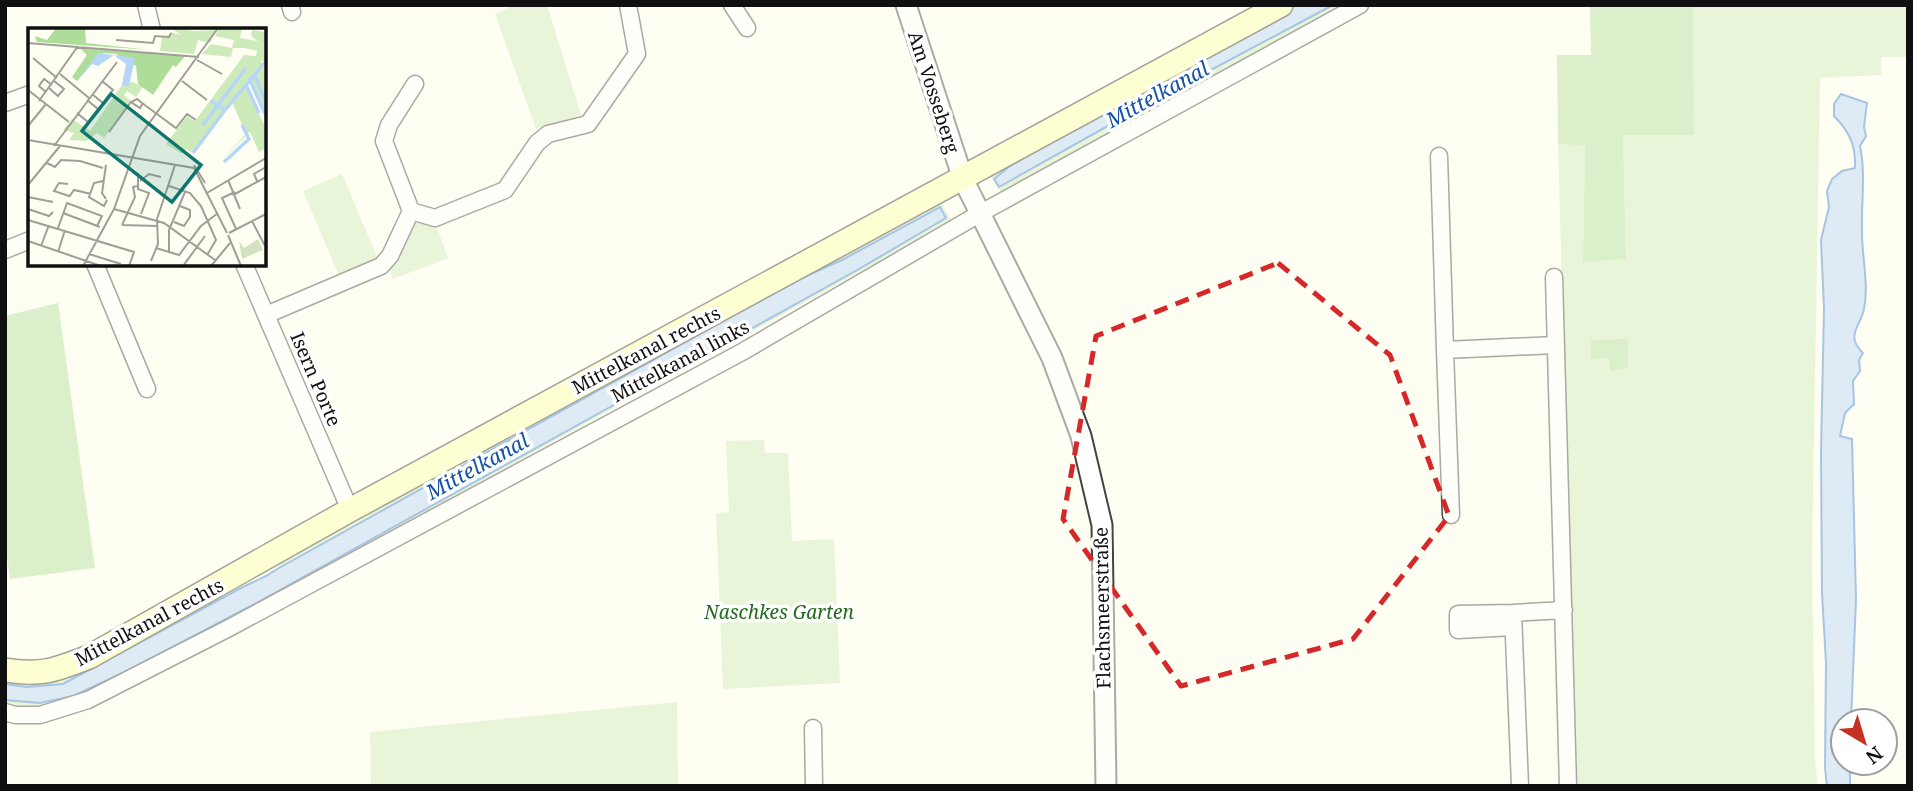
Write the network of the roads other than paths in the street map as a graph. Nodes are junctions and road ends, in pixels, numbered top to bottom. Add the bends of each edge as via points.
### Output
1 (628, 5) edge
2 (732, 5) edge
3 (906, 5) edge
4 (1282, 5) edge
5 (1360, 5) edge
6 (147, 6) edge
7 (152, 28) edge
8 (747, 28) dead end
9 (415, 84) dead end
10 (28, 95) edge
11 (5, 103) edge
12 (1439, 156) dead end
13 (971, 198) junction
14 (411, 211) junction
15 (28, 241) edge
16 (5, 250) edge
17 (96, 266) edge
18 (245, 266) edge
19 (1554, 277) dead end
20 (266, 315) junction
21 (1556, 345) junction
22 (1445, 350) junction
23 (147, 389) dead end
24 (350, 510) junction
25 (1451, 515) dead end
26 (1564, 610) junction
27 (5, 670) edge
28 (5, 712) edge
29 (813, 728) dead end
30 (814, 786) edge
31 (1106, 786) edge
32 (1520, 786) edge
33 (1568, 786) edge

1 - 14 street via 637,54 588,124 548,134 505,190 435,218
2 - 8 street
3 - 13 street, Am Vosseberg
4 - 13 main road, Mittelkanal rechts
5 - 13 street, Mittelkanal links
6 - 7 street
9 - 14 street via 384,141
10 - 11 street
12 - 22 street
13 - 24 main road, Mittelkanal rechts
13 - 28 street, Mittelkanal links via 741,352 229,628 88,700 40,715
13 - 31 street, Flachsmeerstraße via 1052,358 1081,436 1102,525
14 - 20 street via 381,267
15 - 16 street
17 - 23 street
18 - 20 street, Isern Porte
19 - 21 street
20 - 24 street, Isern Porte
21 - 22 street
21 - 26 street
22 - 25 street
24 - 27 main road, Mittelkanal rechts via 89,657 57,670 29,674
26 - 32 street via 1513,620
26 - 33 street
29 - 30 street

